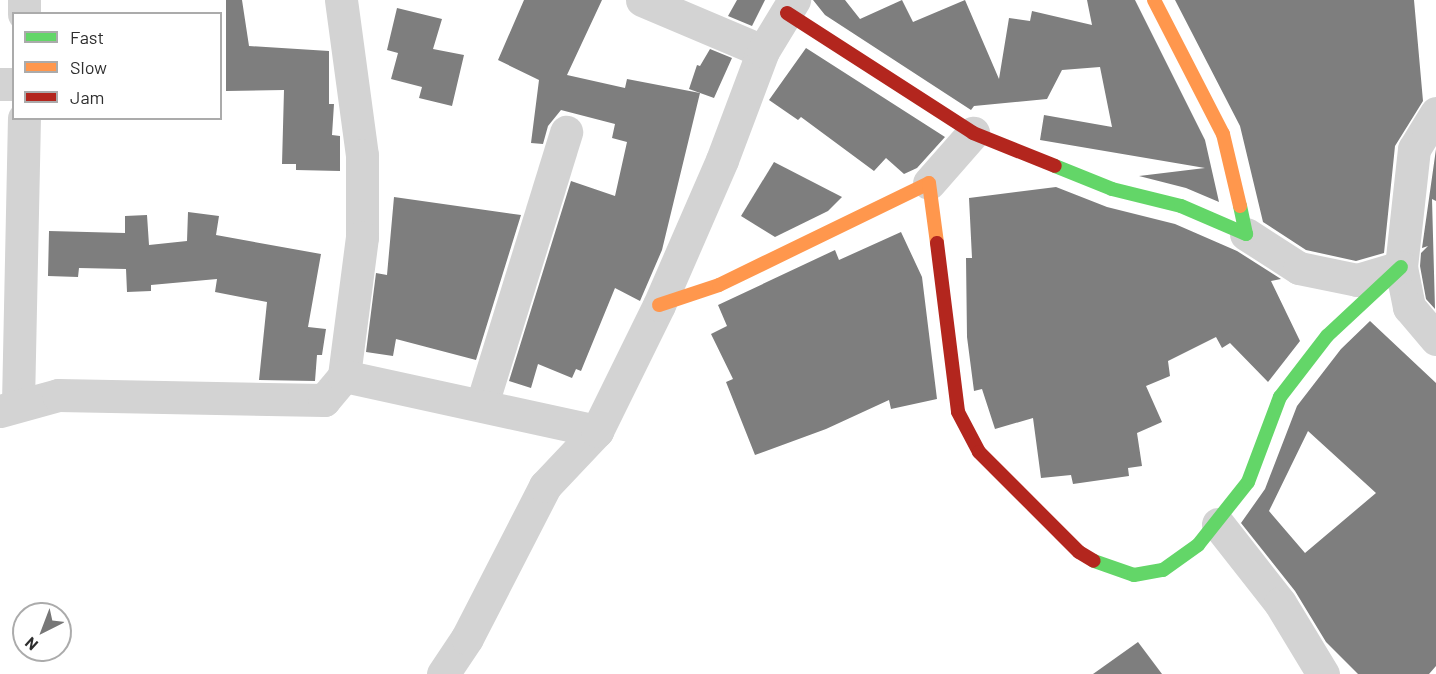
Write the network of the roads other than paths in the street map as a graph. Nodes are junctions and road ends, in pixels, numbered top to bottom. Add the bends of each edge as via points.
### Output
1 (341, 0) edge
2 (642, 0) edge
3 (1154, 0) edge
4 (791, 7) edge
5 (763, 51) junction
6 (1436, 113) edge
7 (24, 120) edge
8 (566, 132) dead end
9 (973, 132) junction
10 (929, 183) junction
11 (1246, 234) junction
12 (1401, 267) junction
13 (659, 305) junction
14 (1436, 339) edge
15 (344, 376) junction
16 (482, 404) junction
17 (9, 407) edge
18 (597, 431) junction
19 (1218, 524) junction
20 (443, 674) edge
21 (1323, 674) edge

1 - 15 street via 362,155 362,237
2 - 5 street
3 - 11 street via 1223,134
4 - 5 street
4 - 9 street
5 - 13 street via 722,160
6 - 12 street via 1414,149
7 - 17 street
8 - 16 street
9 - 10 street
9 - 11 street via 1112,189 1181,206
10 - 13 street via 719,285
10 - 19 street via 958,412 979,452 1039,516 1079,552 1103,567 1134,575 1163,570 1198,545
11 - 12 street via 1299,268 1357,280
12 - 14 street via 1409,307
12 - 19 street via 1327,336 1280,397 1248,482
13 - 18 street
15 - 16 street
15 - 17 street via 324,400 58,395
16 - 18 street
18 - 20 street via 545,486 467,638
19 - 21 street via 1280,603

